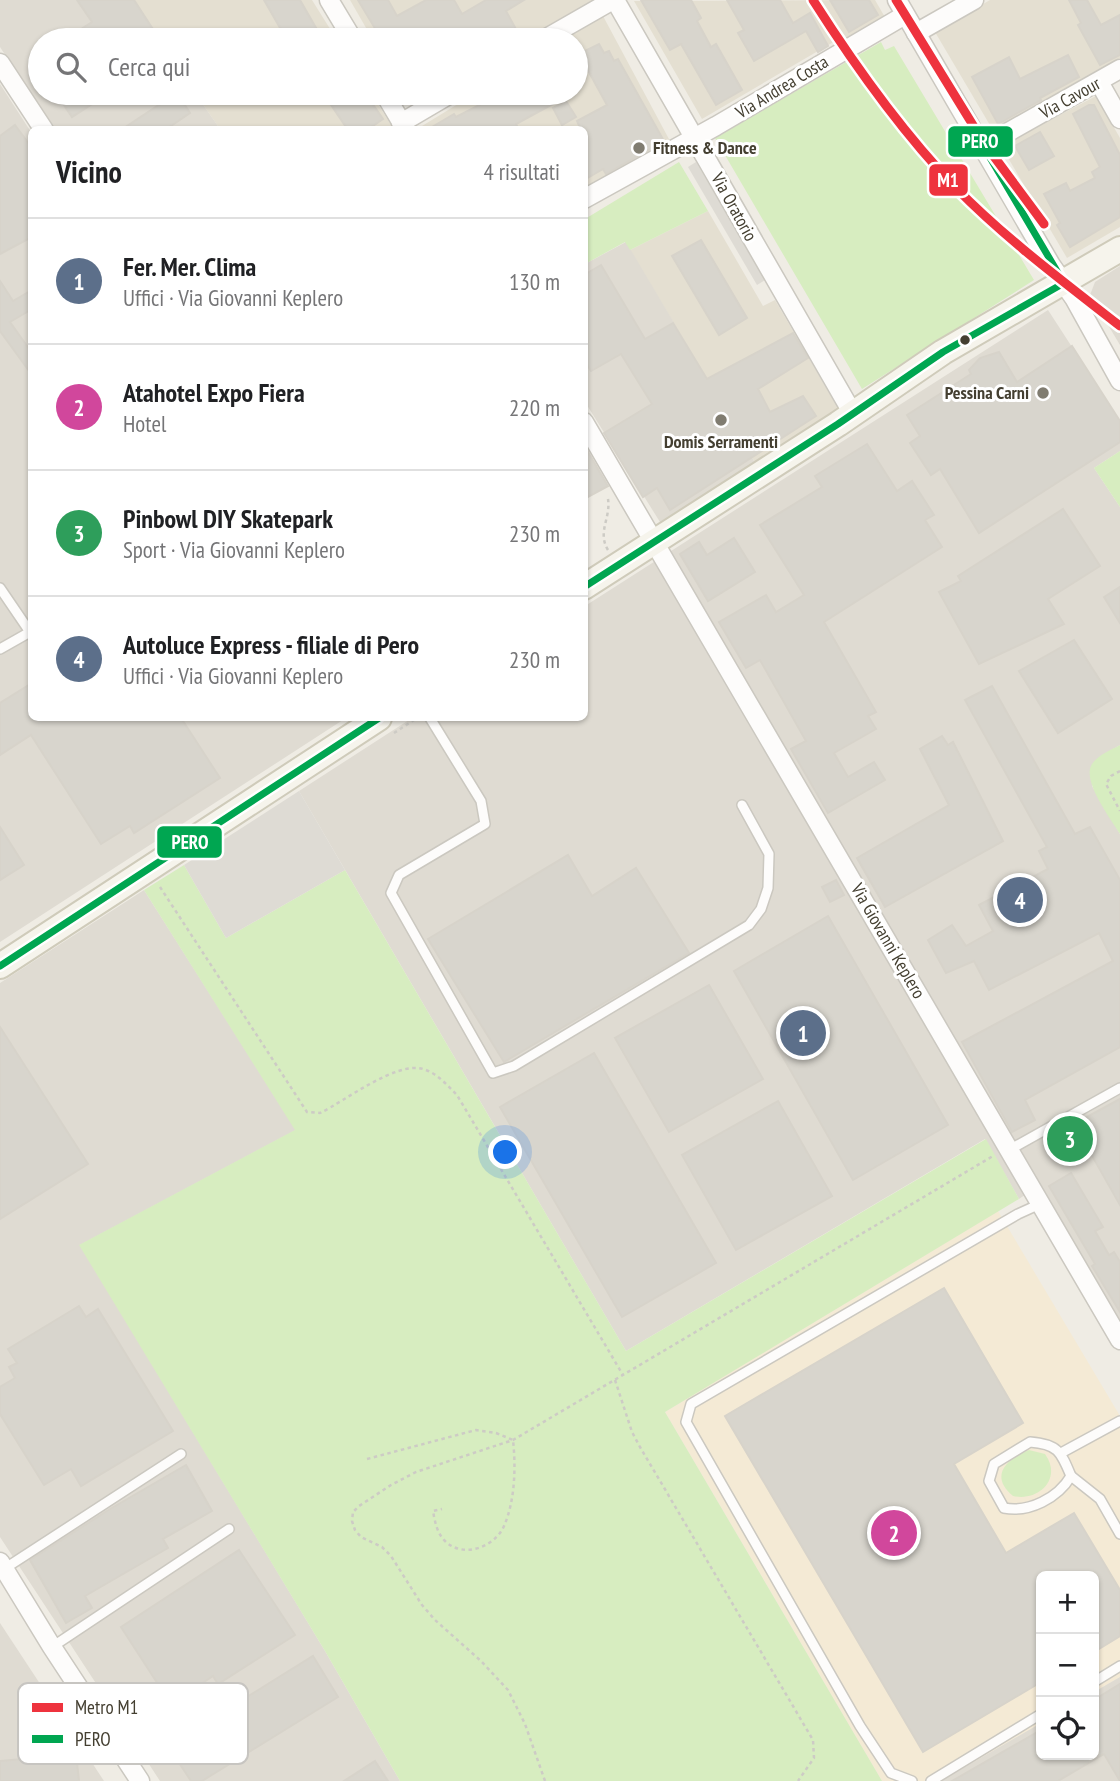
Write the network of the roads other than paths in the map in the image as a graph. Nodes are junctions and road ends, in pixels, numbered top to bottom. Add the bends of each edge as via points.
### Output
1 (329, 0) edge
2 (614, 0) edge
3 (974, 0) edge
4 (901, 7) edge
5 (346, 28) edge
6 (564, 28) edge
7 (916, 33) junction
8 (0, 63) edge
9 (1120, 69) edge
10 (1099, 82) junction
11 (391, 105) edge
12 (434, 105) edge
13 (1120, 119) edge
14 (41, 126) edge
15 (403, 126) edge
16 (694, 137) junction
17 (982, 147) junction
18 (588, 197) edge
19 (1120, 249) edge
20 (1064, 283) junction
21 (1120, 381) edge
22 (853, 414) junction
23 (588, 429) edge
24 (656, 542) junction
25 (588, 584) edge
26 (0, 588) edge
27 (28, 629) edge
28 (28, 633) edge
29 (0, 649) edge
30 (374, 721) edge
31 (432, 721) edge
32 (742, 805) dead end
33 (0, 966) edge
34 (1120, 1088) edge
35 (1007, 1147) junction
36 (1040, 1204) junction
37 (1120, 1340) edge
38 (1120, 1421) edge
39 (1061, 1453) junction
40 (181, 1454) dead end
41 (1072, 1476) junction
42 (229, 1529) dead end
43 (1120, 1534) edge
44 (2, 1566) edge
45 (52, 1647) junction
46 (1120, 1667) edge
47 (1099, 1679) edge
48 (76, 1683) edge
49 (1036, 1717) edge
50 (129, 1764) edge
51 (140, 1781) edge
52 (912, 1781) edge
53 (931, 1781) edge

1 - 5 street
2 - 6 street
2 - 16 street, Via Oratorio
3 - 7 street
4 - 7 street
4 - 16 street, Via Andrea Costa
7 - 17 street
8 - 14 street
9 - 10 street, Via Cavour
10 - 13 street
10 - 17 street, Via Cavour
11 - 15 street
12 - 15 street
16 - 18 street, Via Andrea Costa
16 - 22 street, Via Oratorio
17 - 20 street
19 - 20 street
20 - 21 street
20 - 22 street via 943,352
22 - 24 street
23 - 24 street, Via Giovanni Keplero
24 - 25 street
24 - 35 street, Via Giovanni Keplero
26 - 27 lane
28 - 29 lane
30 - 33 street
31 - 32 lane via 481,801 485,824 399,875 391,893 492,1073 514,1066 749,925 768,888 769,854
34 - 35 lane
35 - 36 street, Via Giovanni Keplero
36 - 37 street, Via Giovanni Keplero
36 - 52 lane via 691,1404 686,1422 860,1726 891,1773
38 - 39 lane
39 - 41 lane
39 - 41 lane via 1047,1443 1030,1441 994,1464 989,1481 1004,1508 1016,1510 1030,1508 1065,1487
40 - 44 lane
41 - 43 lane via 1100,1499
42 - 45 lane
44 - 45 street
45 - 48 street
46 - 47 lane
49 - 53 lane
50 - 51 street

